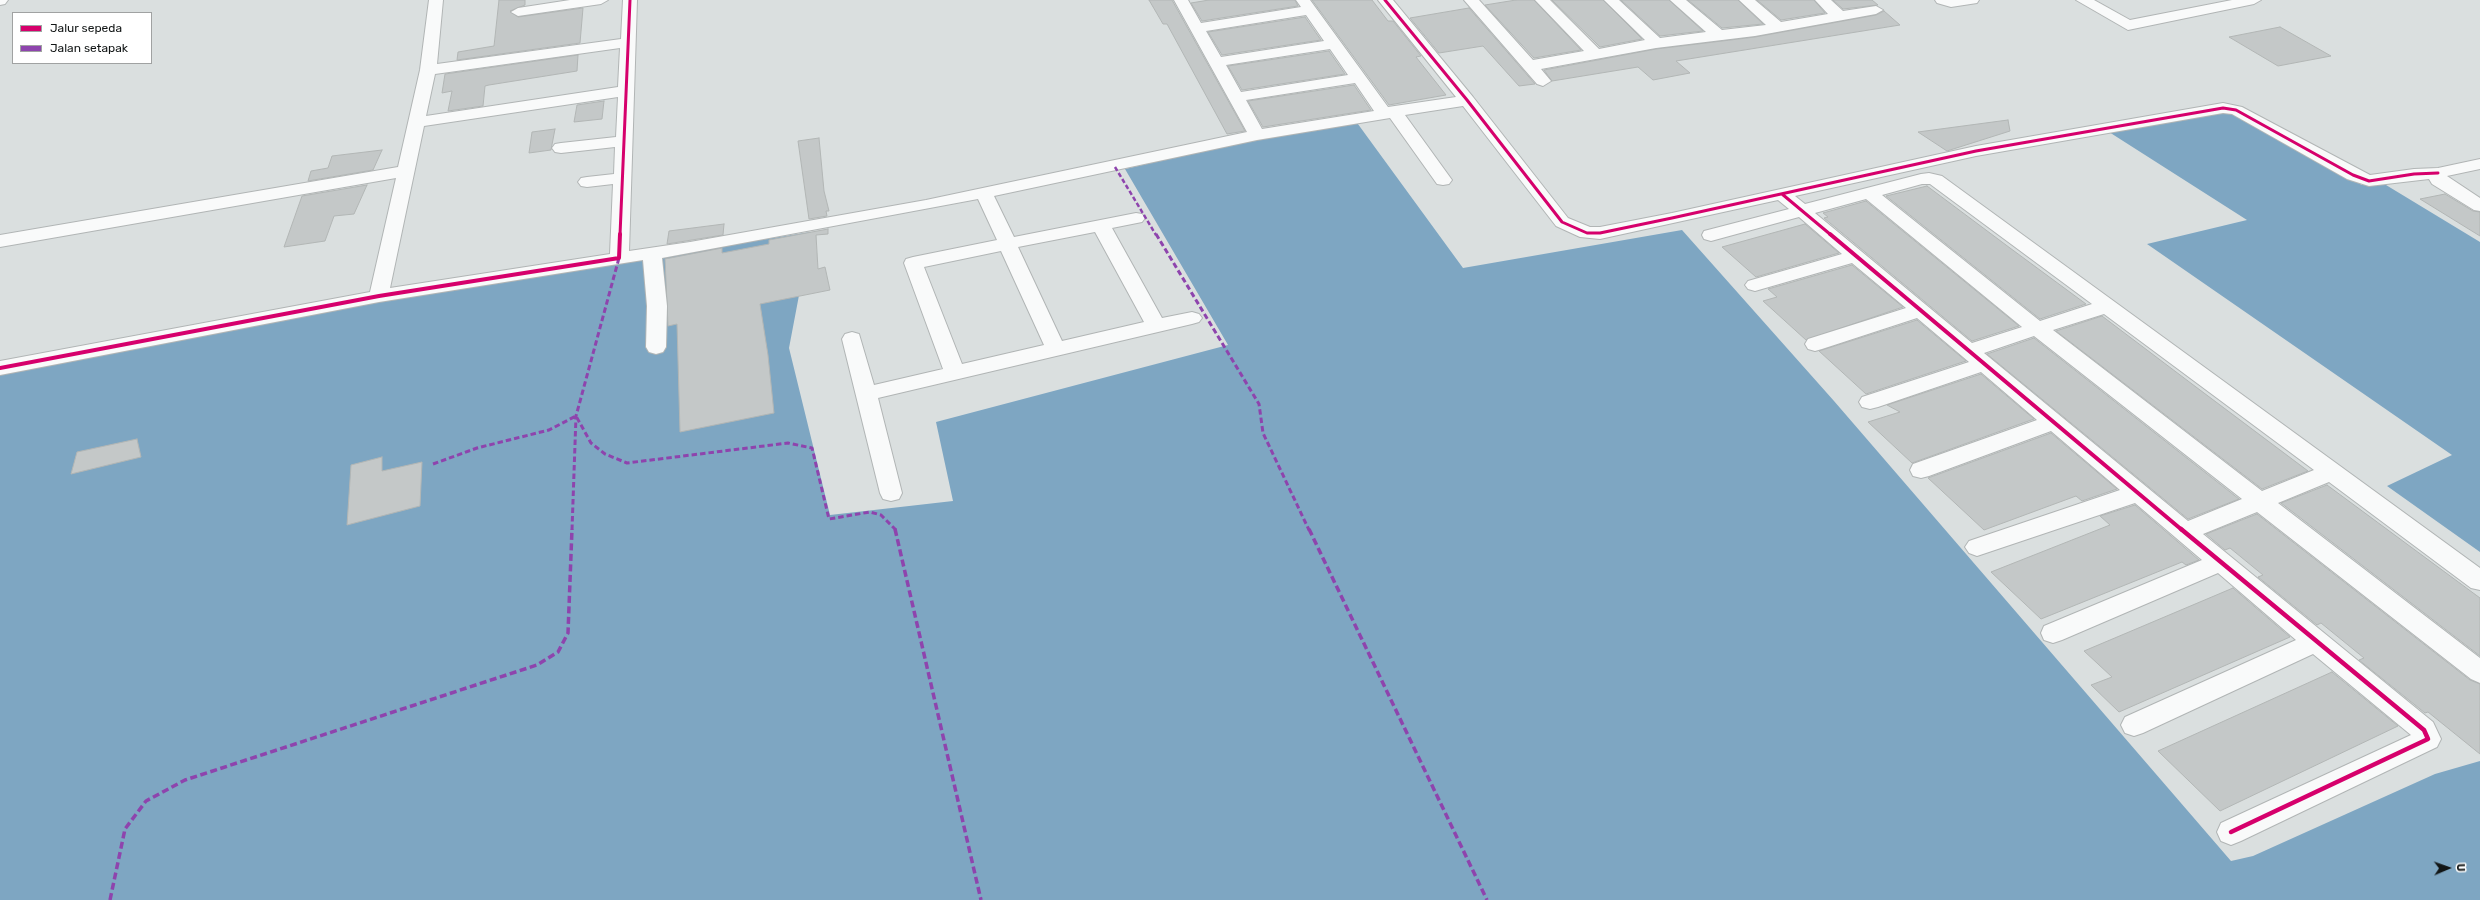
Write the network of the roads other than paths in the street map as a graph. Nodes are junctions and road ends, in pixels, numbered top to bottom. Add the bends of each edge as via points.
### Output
1 (436, 0) edge
2 (601, 0) edge
3 (630, 0) edge
4 (1181, 0) edge
5 (1385, 0) edge
6 (1542, 0) edge
7 (1611, 0) edge
8 (1677, 0) edge
9 (1746, 0) edge
10 (1822, 0) edge
11 (1842, 0) edge
12 (1942, 0) edge
13 (1972, 0) edge
14 (2083, 0) edge
15 (2254, 0) edge
16 (1478, 1) edge
17 (1306, 5) edge
18 (1876, 10) dead end
19 (518, 12) dead end
20 (1857, 13) junction
21 (1840, 16) junction
22 (1778, 27) junction
23 (1196, 28) junction
24 (1718, 35) junction
25 (629, 42) junction
26 (1656, 43) junction
27 (1332, 44) junction
28 (1596, 54) junction
29 (1216, 62) junction
30 (1529, 66) junction
31 (428, 70) junction
32 (1357, 78) junction
33 (1543, 81) dead end
34 (627, 91) junction
35 (1237, 97) junction
36 (1468, 100) junction
37 (1388, 112) junction
38 (417, 122) junction
39 (1257, 135) junction
40 (623, 141) junction
41 (561, 148) dead end
42 (2480, 164) edge
43 (405, 171) junction
44 (2438, 173) junction
45 (624, 178) junction
46 (1443, 180) dead end
47 (587, 182) dead end
48 (984, 193) junction
49 (1869, 193) junction
50 (1782, 194) junction
51 (2480, 206) edge
52 (1800, 210) junction
53 (1136, 218) dead end
54 (1101, 225) junction
55 (1711, 235) dead end
56 (0, 241) edge
57 (1008, 244) junction
58 (652, 254) junction
59 (1856, 256) junction
60 (619, 258) junction
61 (1755, 285) dead end
62 (379, 296) junction
63 (2107, 306) junction
64 (1921, 310) junction
65 (1192, 318) dead end
66 (1156, 326) junction
67 (2038, 329) junction
68 (852, 339) dead end
69 (1815, 344) dead end
70 (656, 347) dead end
71 (1056, 349) junction
72 (1976, 357) junction
73 (0, 368) edge
74 (955, 373) junction
75 (866, 394) junction
76 (1870, 402) dead end
77 (2054, 422) junction
78 (1921, 470) dead end
79 (2331, 472) junction
80 (2138, 493) junction
81 (891, 494) dead end
82 (2260, 501) junction
83 (2185, 532) junction
84 (1977, 547) dead end
85 (2221, 562) junction
86 (2480, 581) edge
87 (2053, 633) dead end
88 (2316, 642) junction
89 (2480, 672) edge
90 (2134, 724) dead end
91 (2231, 832) dead end

1 - 31 street
2 - 19 street
3 - 25 street
4 - 23 street
5 - 36 street
6 - 28 street
7 - 26 street
8 - 24 street
9 - 22 street
10 - 21 street
11 - 20 street
12 - 13 street via 1951,3
14 - 15 street via 2128,25
16 - 30 street
17 - 23 street
17 - 27 street
18 - 20 street
20 - 21 street
21 - 22 street
22 - 24 street
23 - 29 street
24 - 26 street
25 - 31 street
25 - 34 street
26 - 28 street
27 - 29 street
27 - 32 street
28 - 30 street
29 - 35 street
30 - 33 street
31 - 38 street
32 - 35 street
32 - 37 street
34 - 38 street
34 - 40 street
35 - 39 street
36 - 37 street
36 - 50 street via 1562,222 1587,233 1600,233
37 - 39 street
37 - 46 street
38 - 43 street
39 - 48 street
40 - 41 street
40 - 45 street
42 - 44 street
43 - 56 street
43 - 62 street
44 - 50 street via 2369,181 2353,175 2236,110 2223,108 1976,151
44 - 51 street via 2438,180
45 - 47 street
45 - 60 street
48 - 57 street
48 - 58 street
49 - 52 street
49 - 63 street via 1921,179 1936,180
49 - 67 street
50 - 52 street
52 - 55 street
52 - 59 street
53 - 54 street
54 - 57 street
54 - 66 street
57 - 71 street
57 - 74 street via 913,263
58 - 60 street
58 - 70 street via 657,306
59 - 61 street
59 - 64 street
60 - 62 street
62 - 73 street
63 - 67 street
63 - 79 street
64 - 69 street
64 - 72 street
65 - 66 street
66 - 71 street
67 - 72 street
67 - 82 street
68 - 75 street
71 - 74 street
72 - 76 street
72 - 77 street
74 - 75 street
75 - 81 street
77 - 78 street
77 - 80 street
79 - 82 street
79 - 86 street
80 - 83 street
80 - 84 street
82 - 83 street
82 - 89 street
83 - 85 street
85 - 87 street
85 - 88 street
88 - 90 street
88 - 91 street via 2424,730 2428,739

